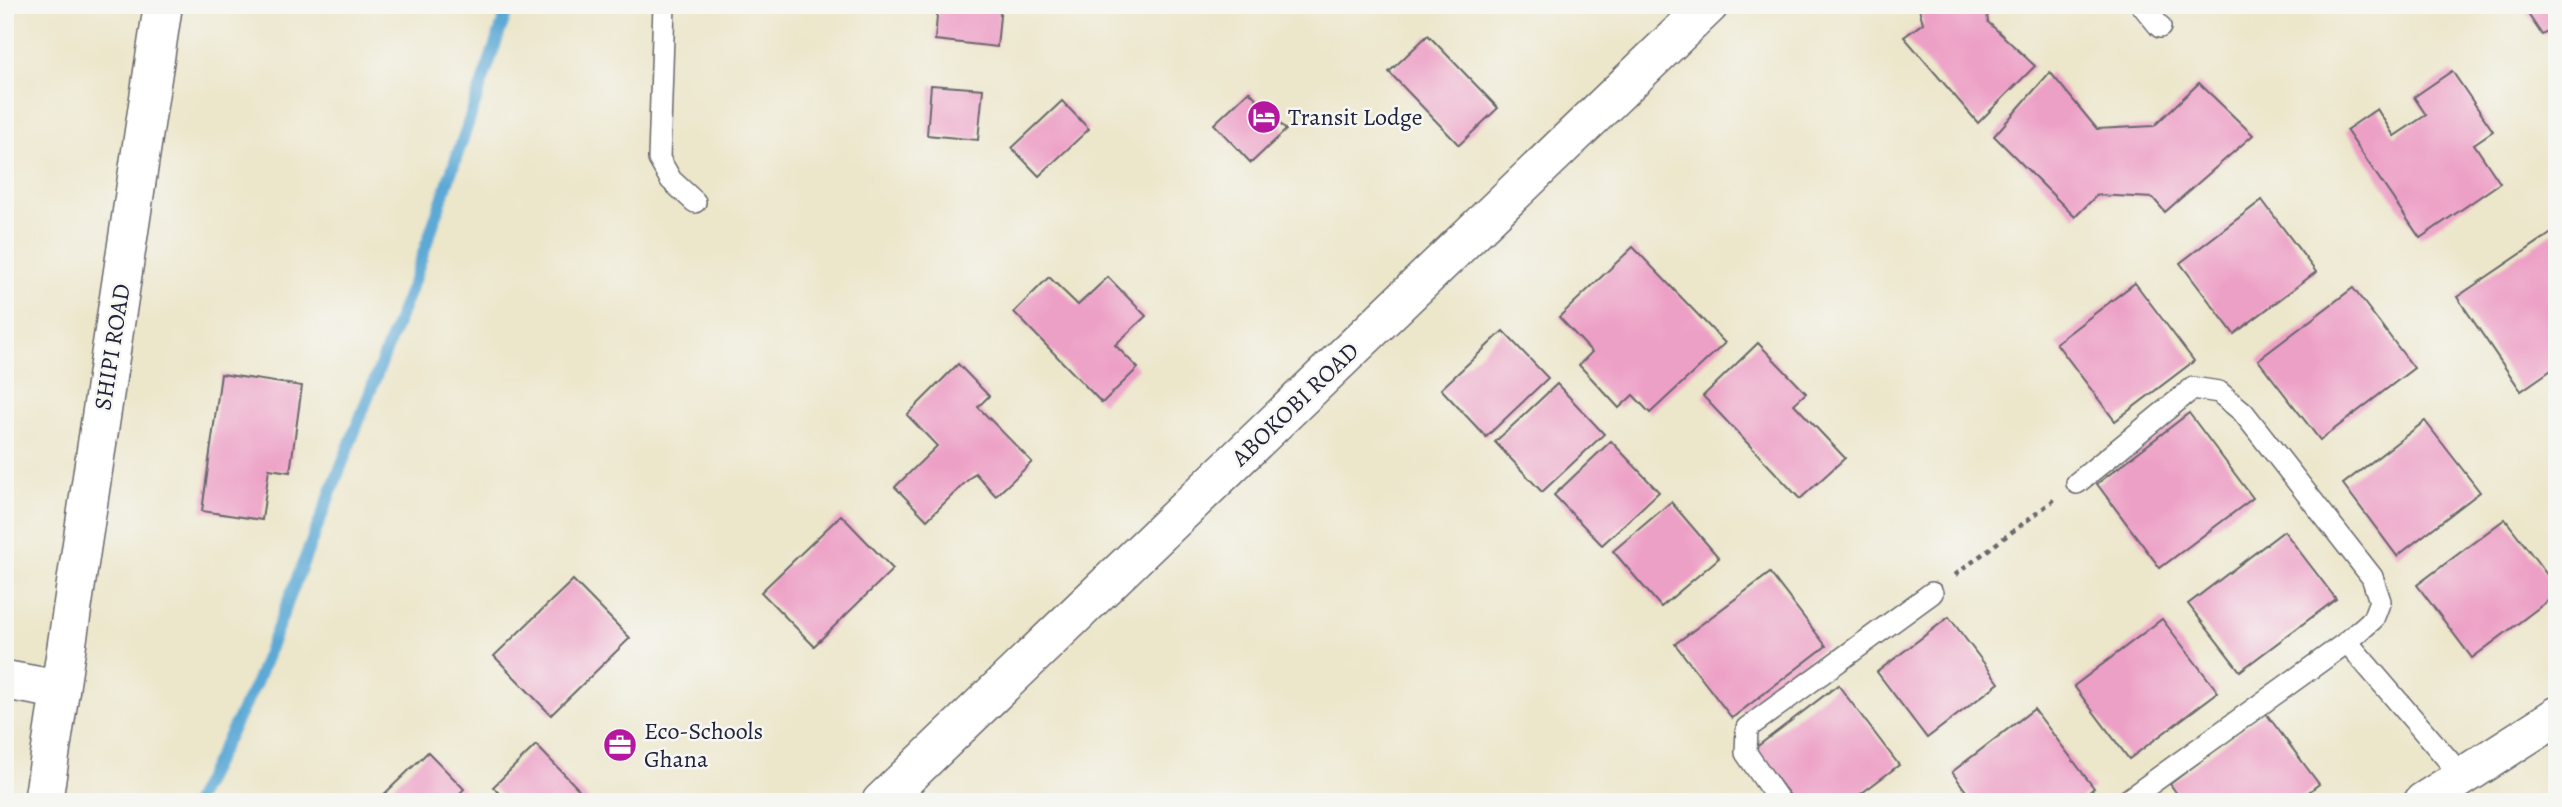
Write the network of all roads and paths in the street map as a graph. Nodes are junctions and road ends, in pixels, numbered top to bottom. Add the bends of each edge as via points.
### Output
1 (163, 5) edge
2 (664, 5) edge
3 (1709, 5) edge
4 (2142, 5) edge
5 (2160, 27) dead end
6 (695, 202) dead end
7 (2077, 483) joint
8 (1932, 593) joint
9 (2347, 642) junction
10 (5, 680) edge
11 (60, 690) junction
12 (2557, 716) edge
13 (2462, 776) junction
14 (893, 798) edge
15 (43, 802) edge
16 (1780, 802) edge
17 (2125, 802) edge
18 (2423, 802) edge

1 - 11 street, SHIPI ROAD
2 - 6 lane via 659,159 671,180
3 - 14 street, ABOKOBI ROAD
4 - 5 lane
7 - 8 path
7 - 9 lane via 2193,388 2219,392 2243,412 2372,578 2381,601 2374,619
8 - 16 lane via 1747,728 1746,753
9 - 13 lane
9 - 17 lane
10 - 11 street
11 - 15 street, SHIPI ROAD
12 - 13 street
13 - 18 street

